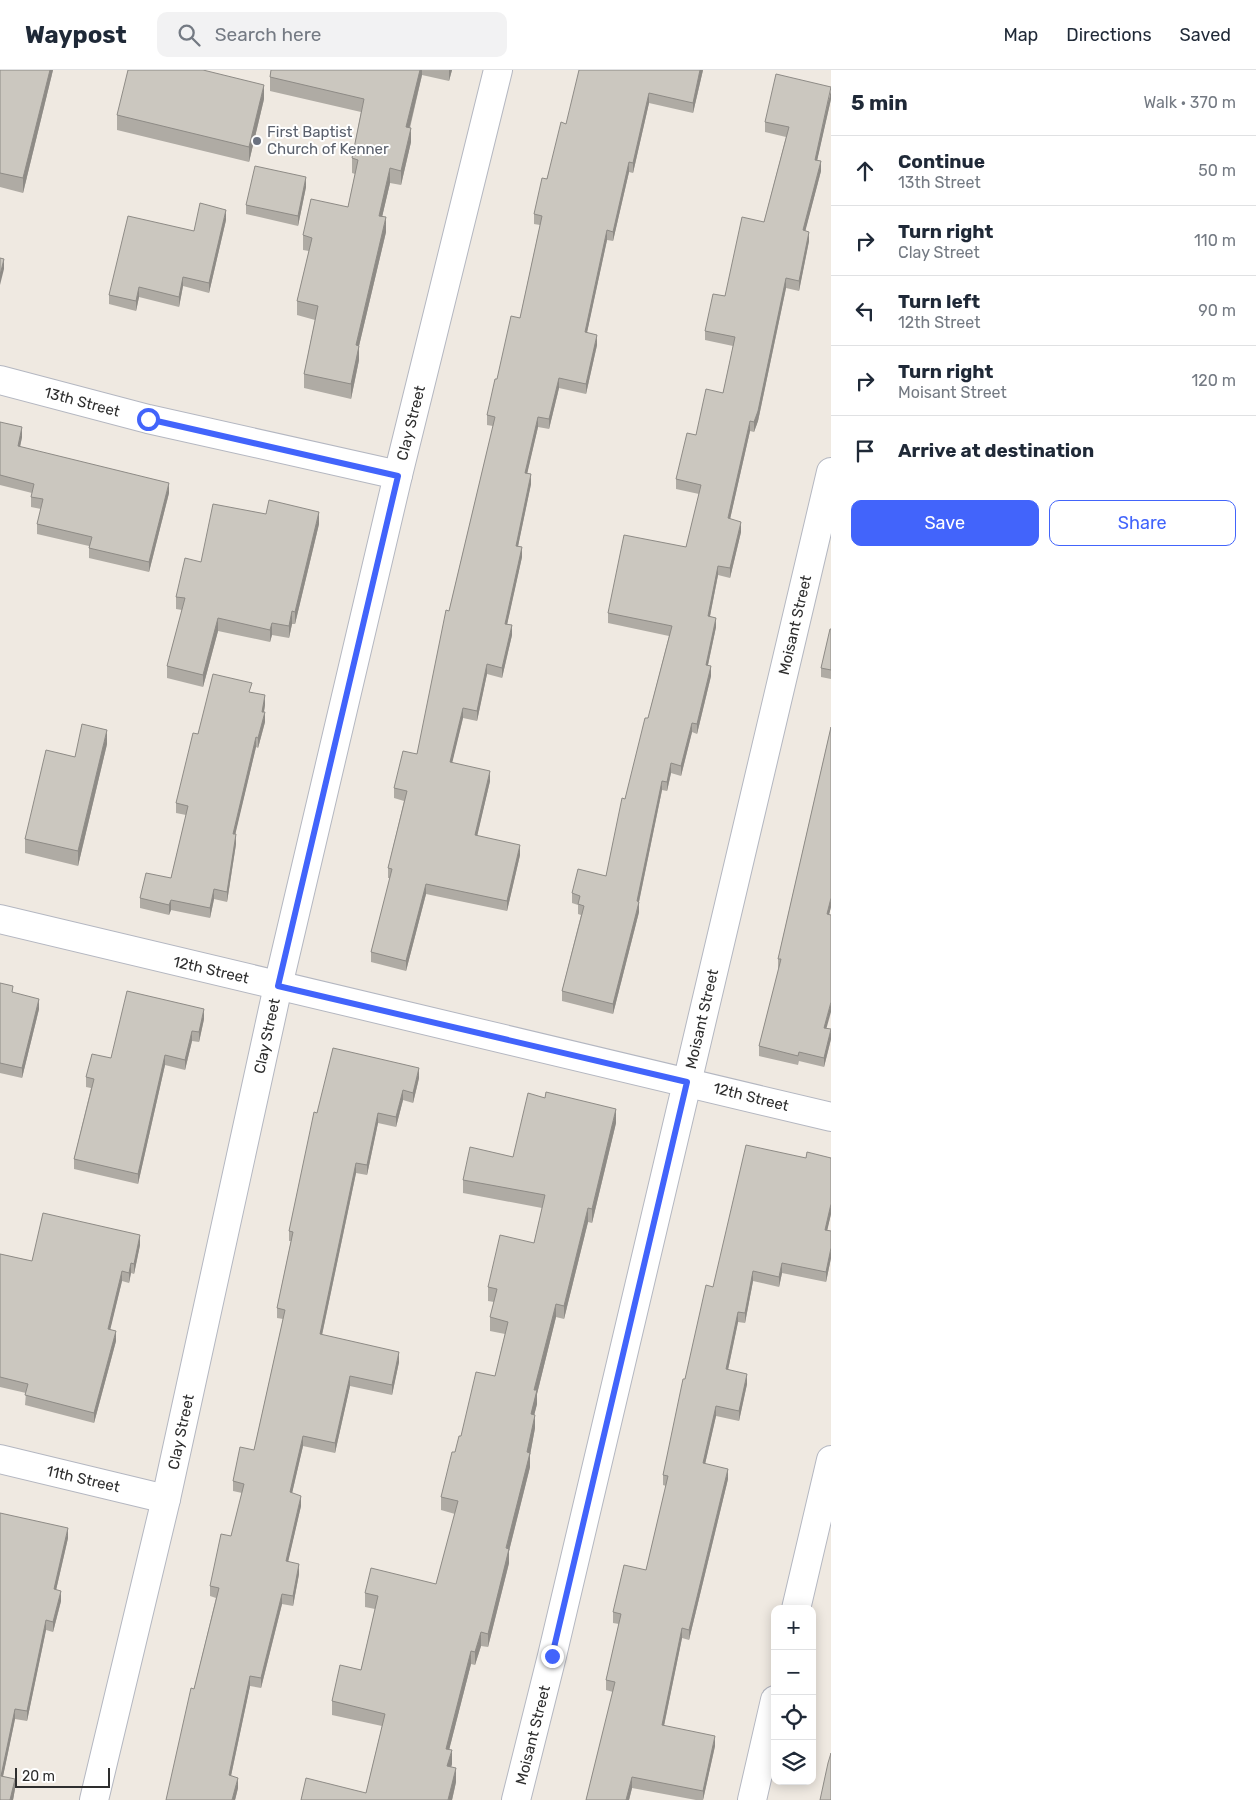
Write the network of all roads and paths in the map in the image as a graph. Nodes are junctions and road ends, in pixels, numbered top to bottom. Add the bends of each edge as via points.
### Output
1 (498, 70) edge
2 (0, 380) edge
3 (831, 472) edge
4 (398, 476) junction
5 (0, 919) edge
6 (278, 986) junction
7 (687, 1082) junction
8 (831, 1117) edge
9 (0, 1459) edge
10 (831, 1460) edge
11 (166, 1499) junction
12 (797, 1605) edge
13 (771, 1717) edge
14 (94, 1800) edge
15 (516, 1800) edge
16 (752, 1800) edge

1 - 4 street, Clay Street
2 - 4 street, 13th Street via 148,419
3 - 7 street, Moisant Street
4 - 6 street, Clay Street
5 - 6 street, 12th Street
6 - 7 street, 12th Street
6 - 11 street, Clay Street
7 - 8 street, 12th Street
7 - 15 street, Moisant Street
9 - 11 street, 11th Street
10 - 12 street
11 - 14 street, Clay Street
13 - 16 street

